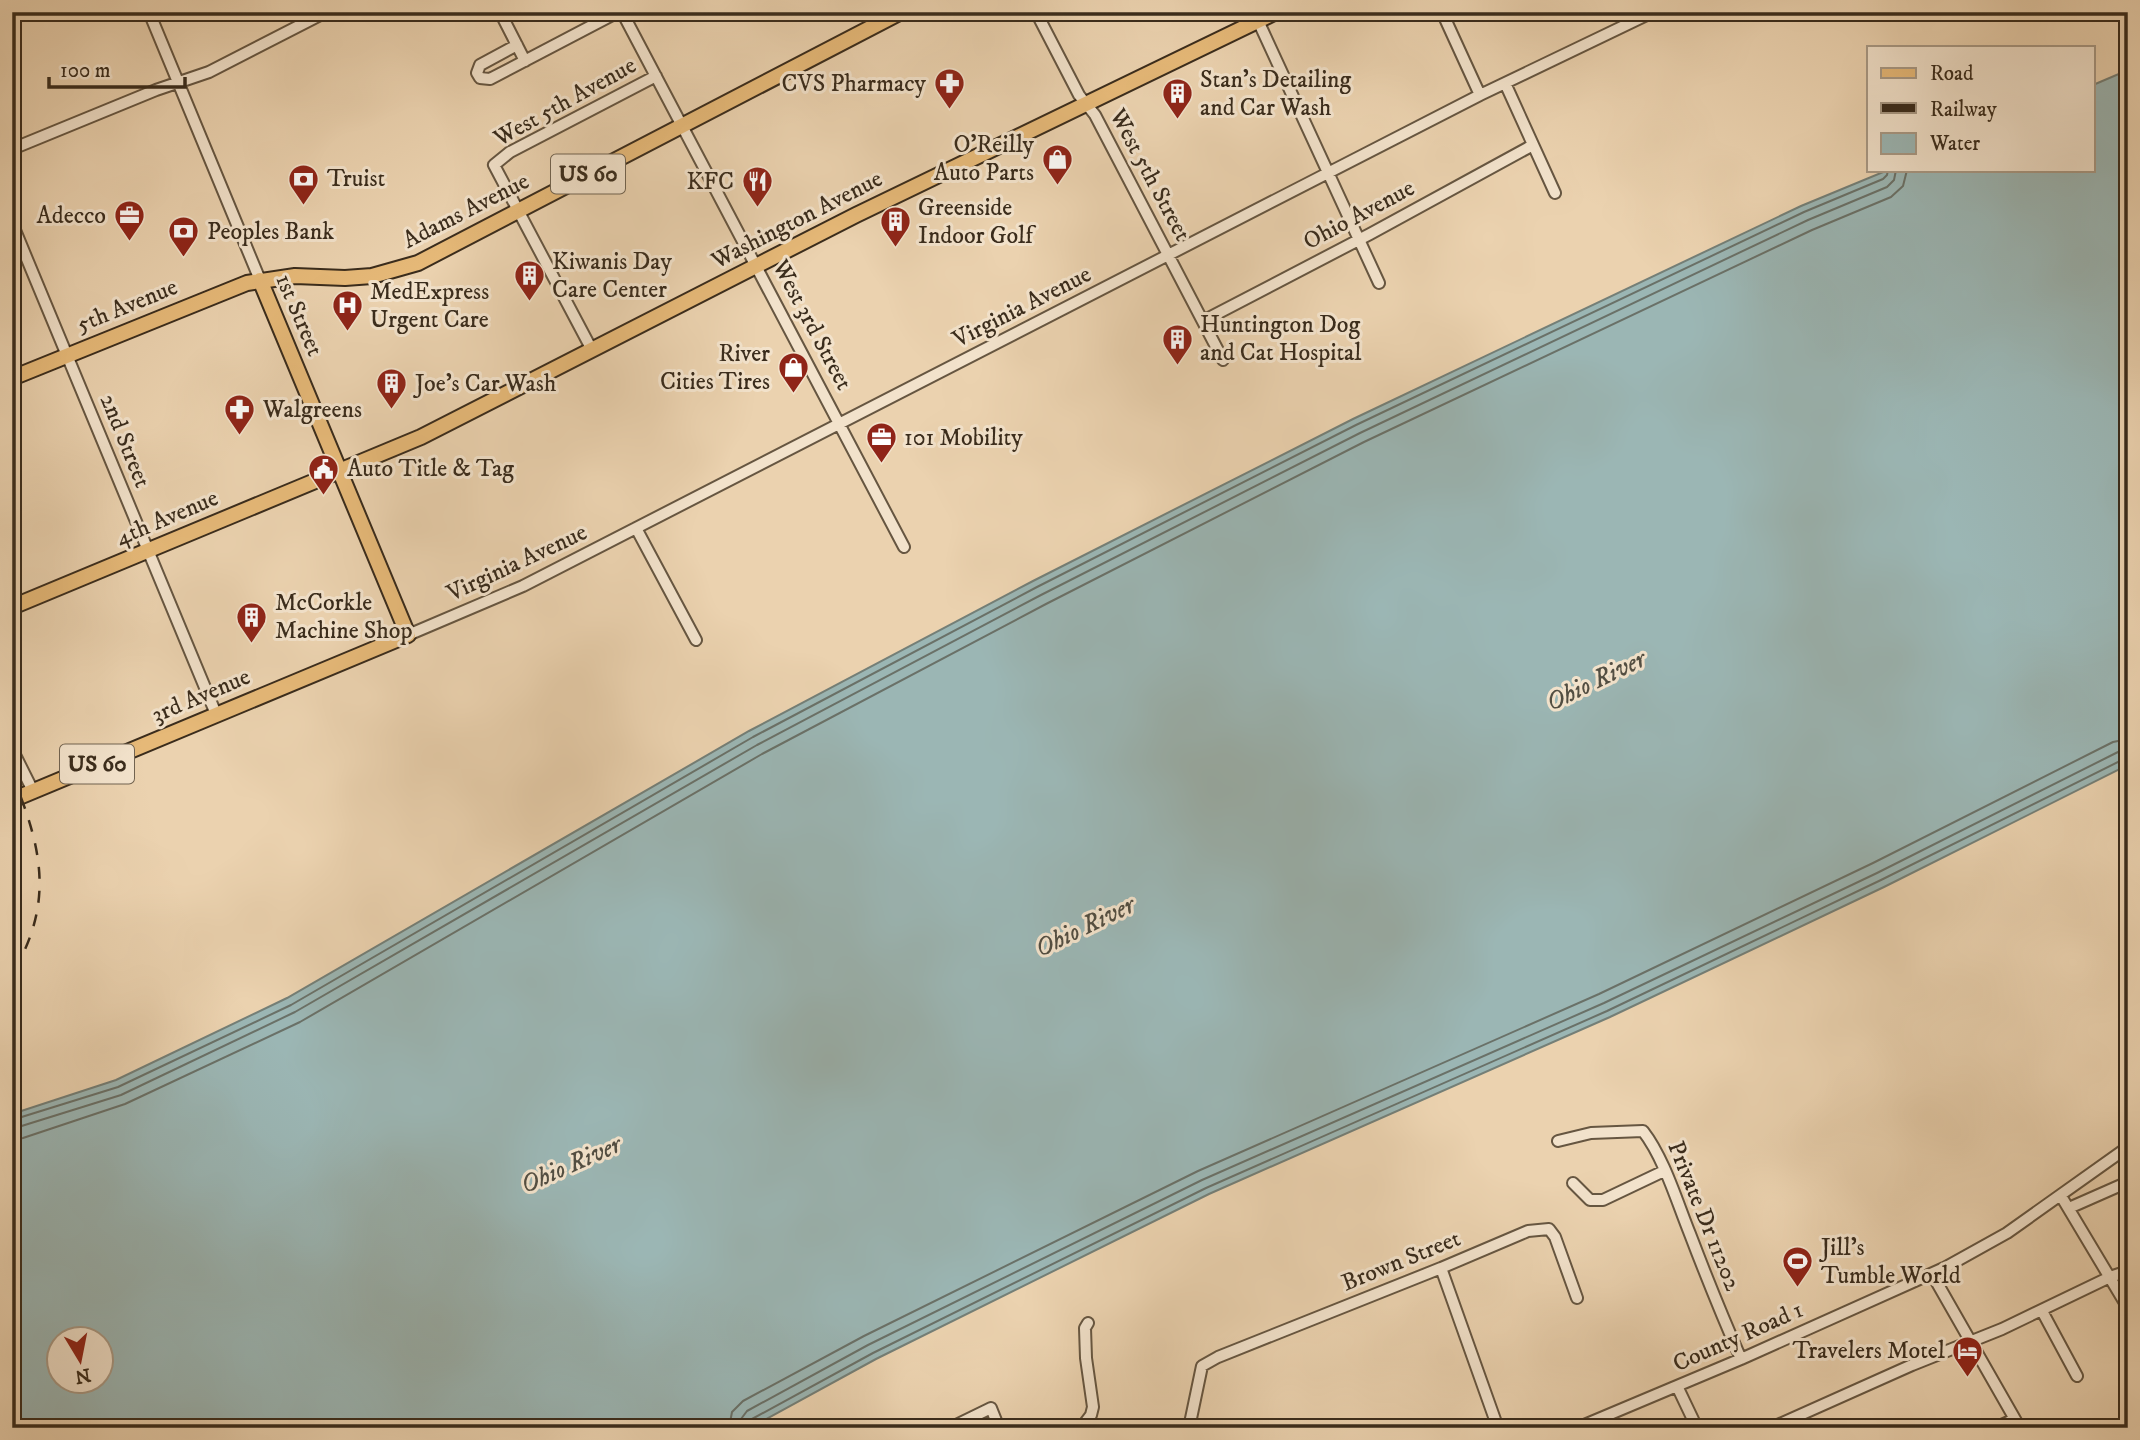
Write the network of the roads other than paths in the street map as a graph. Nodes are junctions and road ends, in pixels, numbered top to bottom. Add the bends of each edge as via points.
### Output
1 (149, 12) edge
2 (326, 12) edge
3 (500, 12) edge
4 (620, 12) edge
5 (901, 12) edge
6 (1036, 12) edge
7 (1276, 12) edge
8 (1442, 12) edge
9 (1653, 12) edge
10 (1256, 17) edge
11 (517, 45) junction
12 (525, 61) junction
13 (656, 76) junction
14 (178, 83) junction
15 (1505, 83) junction
16 (1480, 95) junction
17 (1086, 103) junction
18 (682, 125) junction
19 (1533, 145) junction
20 (12, 149) edge
21 (1329, 173) junction
22 (1555, 193) dead end
23 (518, 211) junction
24 (12, 223) edge
25 (1359, 240) junction
26 (1169, 255) junction
27 (757, 265) junction
28 (260, 280) junction
29 (1379, 282) dead end
30 (1203, 321) junction
31 (592, 350) junction
32 (67, 355) junction
33 (1223, 360) dead end
34 (12, 378) edge
35 (840, 423) junction
36 (340, 471) junction
37 (636, 528) junction
38 (904, 547) dead end
39 (148, 551) junction
40 (12, 607) edge
41 (408, 635) junction
42 (696, 640) dead end
43 (216, 714) junction
44 (12, 749) edge
45 (33, 791) junction
46 (12, 800) edge
47 (1558, 1142) dead end
48 (2128, 1147) edge
49 (1664, 1171) junction
50 (2128, 1182) edge
51 (1573, 1183) dead end
52 (2061, 1196) junction
53 (2069, 1208) junction
54 (1441, 1268) junction
55 (2128, 1271) edge
56 (1932, 1273) junction
57 (2110, 1277) junction
58 (1577, 1298) dead end
59 (2128, 1308) edge
60 (2042, 1311) junction
61 (1087, 1323) dead end
62 (1972, 1341) junction
63 (1741, 1359) junction
64 (2077, 1376) dead end
65 (1678, 1386) junction
66 (2017, 1423) edge
67 (950, 1428) edge
68 (999, 1428) edge
69 (1081, 1428) edge
70 (1189, 1428) edge
71 (1498, 1428) edge
72 (1577, 1428) edge
73 (1697, 1428) edge
74 (1771, 1428) edge
75 (1996, 1428) edge

1 - 14 street, 1st Street
2 - 14 street via 220,67
3 - 11 street
4 - 12 street
4 - 13 street, West 3rd Street
5 - 18 main road, Adams Avenue / US 60
6 - 17 street, West 5th Street
7 - 10 main road, Washington Avenue
8 - 16 street
9 - 15 street, Virginia Avenue
10 - 17 main road, Washington Avenue
10 - 21 street
11 - 12 street
11 - 12 street via 480,65 478,76 488,80
13 - 18 street, West 3rd Street
13 - 23 street, West 5th Avenue via 510,152 494,165
14 - 20 street
14 - 28 street, 1st Street
15 - 16 street, Virginia Avenue
15 - 19 street
16 - 21 street, Virginia Avenue
17 - 26 street, West 5th Street
17 - 27 main road, Washington Avenue
18 - 23 main road, Adams Avenue / US 60
18 - 27 street, West 3rd Street
19 - 22 street
19 - 25 street, Ohio Avenue
21 - 25 street
21 - 26 street, Virginia Avenue
23 - 28 main road, Adams Avenue / US 60 via 400,270 359,277
23 - 31 street
24 - 32 street, 2nd Street
25 - 29 street
25 - 30 street, Ohio Avenue
26 - 30 street, West 5th Street
26 - 35 street, Virginia Avenue
27 - 31 main road, Washington Avenue
27 - 35 street, West 3rd Street
28 - 32 main road, 5th Avenue / US 60
28 - 36 main road, 1st Street
30 - 33 street, West 5th Street
31 - 36 main road, Washington Avenue via 424,436
32 - 34 main road, 5th Avenue / US 60
32 - 39 street, 2nd Street
35 - 37 street, Virginia Avenue
35 - 38 street, West 3rd Street
36 - 39 main road, 4th Avenue
36 - 41 main road, 1st Street
37 - 41 street, Virginia Avenue via 507,594
37 - 42 street
39 - 40 main road, 4th Avenue
39 - 43 street, 2nd Street
41 - 43 main road, 3rd Avenue / US 60
43 - 45 main road, 3rd Avenue / US 60
44 - 45 street
45 - 46 main road, 3rd Avenue / US 60
47 - 49 street, Private Dr 11202 via 1591,1133 1643,1131
48 - 52 street, County Road 1
49 - 51 street via 1603,1200 1590,1199
49 - 63 street, Private Dr 11202
50 - 53 street
52 - 53 street
52 - 56 street, County Road 1 via 2007,1233
53 - 57 street
54 - 58 street, Brown Street via 1528,1231 1549,1229
54 - 70 street, Brown Street via 1202,1366
54 - 71 street
55 - 57 street
56 - 62 street
56 - 63 street, County Road 1
57 - 59 street
57 - 60 street
60 - 62 street
60 - 64 street
61 - 69 street via 1093,1407
62 - 66 street
62 - 74 street
63 - 65 street, County Road 1
65 - 72 street, County Road 1
65 - 73 street
66 - 75 street
67 - 68 street via 991,1408

